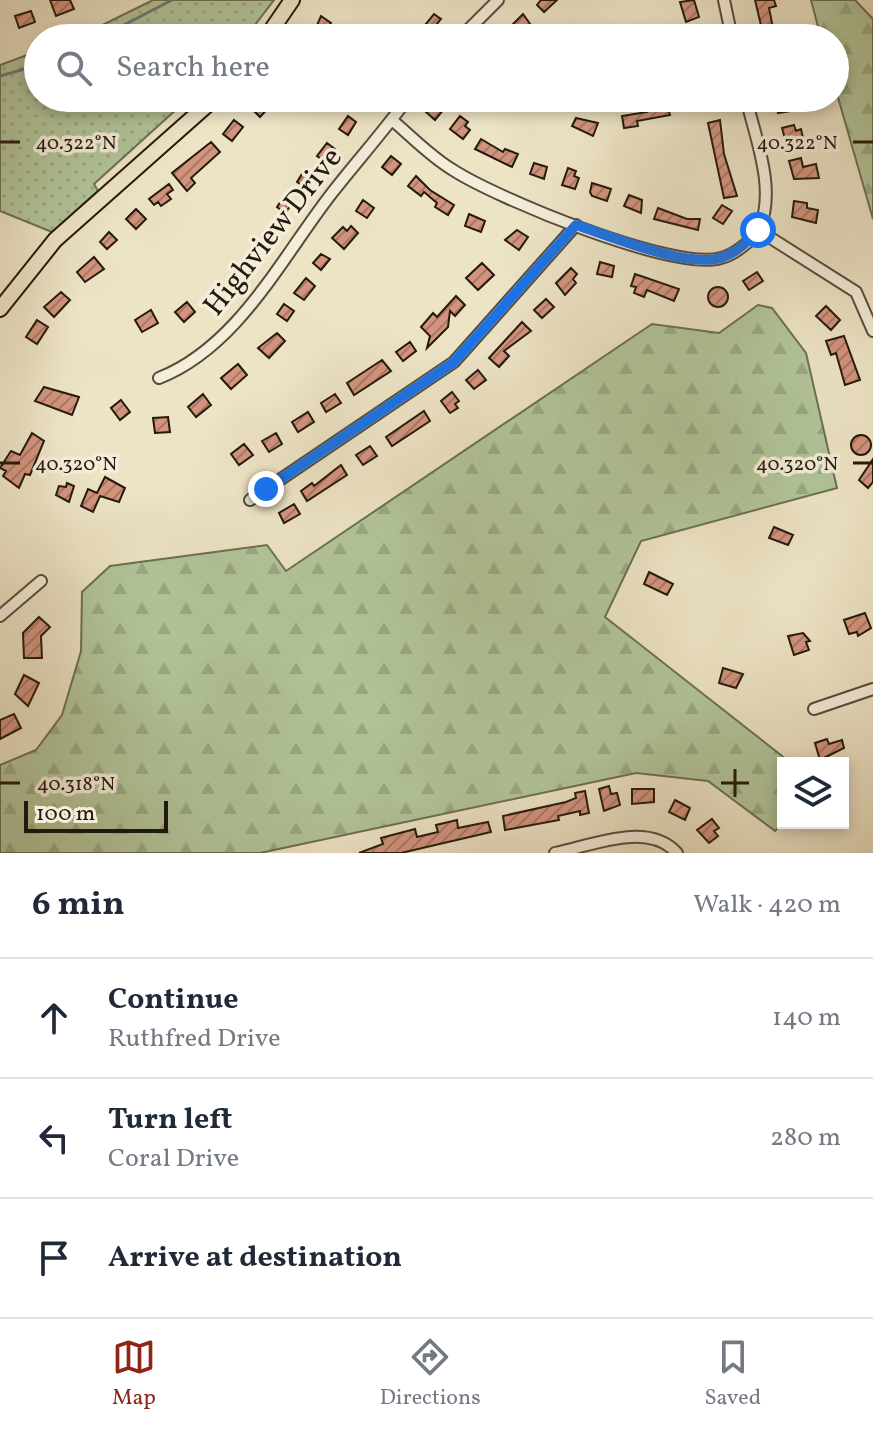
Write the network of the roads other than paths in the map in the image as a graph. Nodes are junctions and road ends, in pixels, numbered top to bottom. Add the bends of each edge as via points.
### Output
1 (292, 0) edge
2 (498, 0) edge
3 (724, 0) edge
4 (276, 24) edge
5 (474, 24) edge
6 (729, 24) edge
7 (199, 112) edge
8 (398, 112) edge
9 (749, 112) edge
10 (392, 120) junction
11 (576, 225) junction
12 (758, 230) junction
13 (5, 290) edge
14 (0, 309) edge
15 (873, 331) edge
16 (159, 378) dead end
17 (250, 500) dead end
18 (41, 581) dead end
19 (0, 616) edge
20 (873, 689) edge
21 (814, 709) dead end
22 (555, 853) edge
23 (677, 853) edge

1 - 4 main road
2 - 5 street
3 - 6 street
7 - 13 main road
8 - 10 street, Highview Drive
9 - 12 street via 765,180
10 - 11 street via 451,169
10 - 16 street, Highview Drive via 232,327 181,370
11 - 12 street via 694,260 721,258
11 - 17 street via 454,362
12 - 15 street via 856,292
13 - 14 main road
18 - 19 street
20 - 21 street
22 - 23 street via 638,836 666,840

